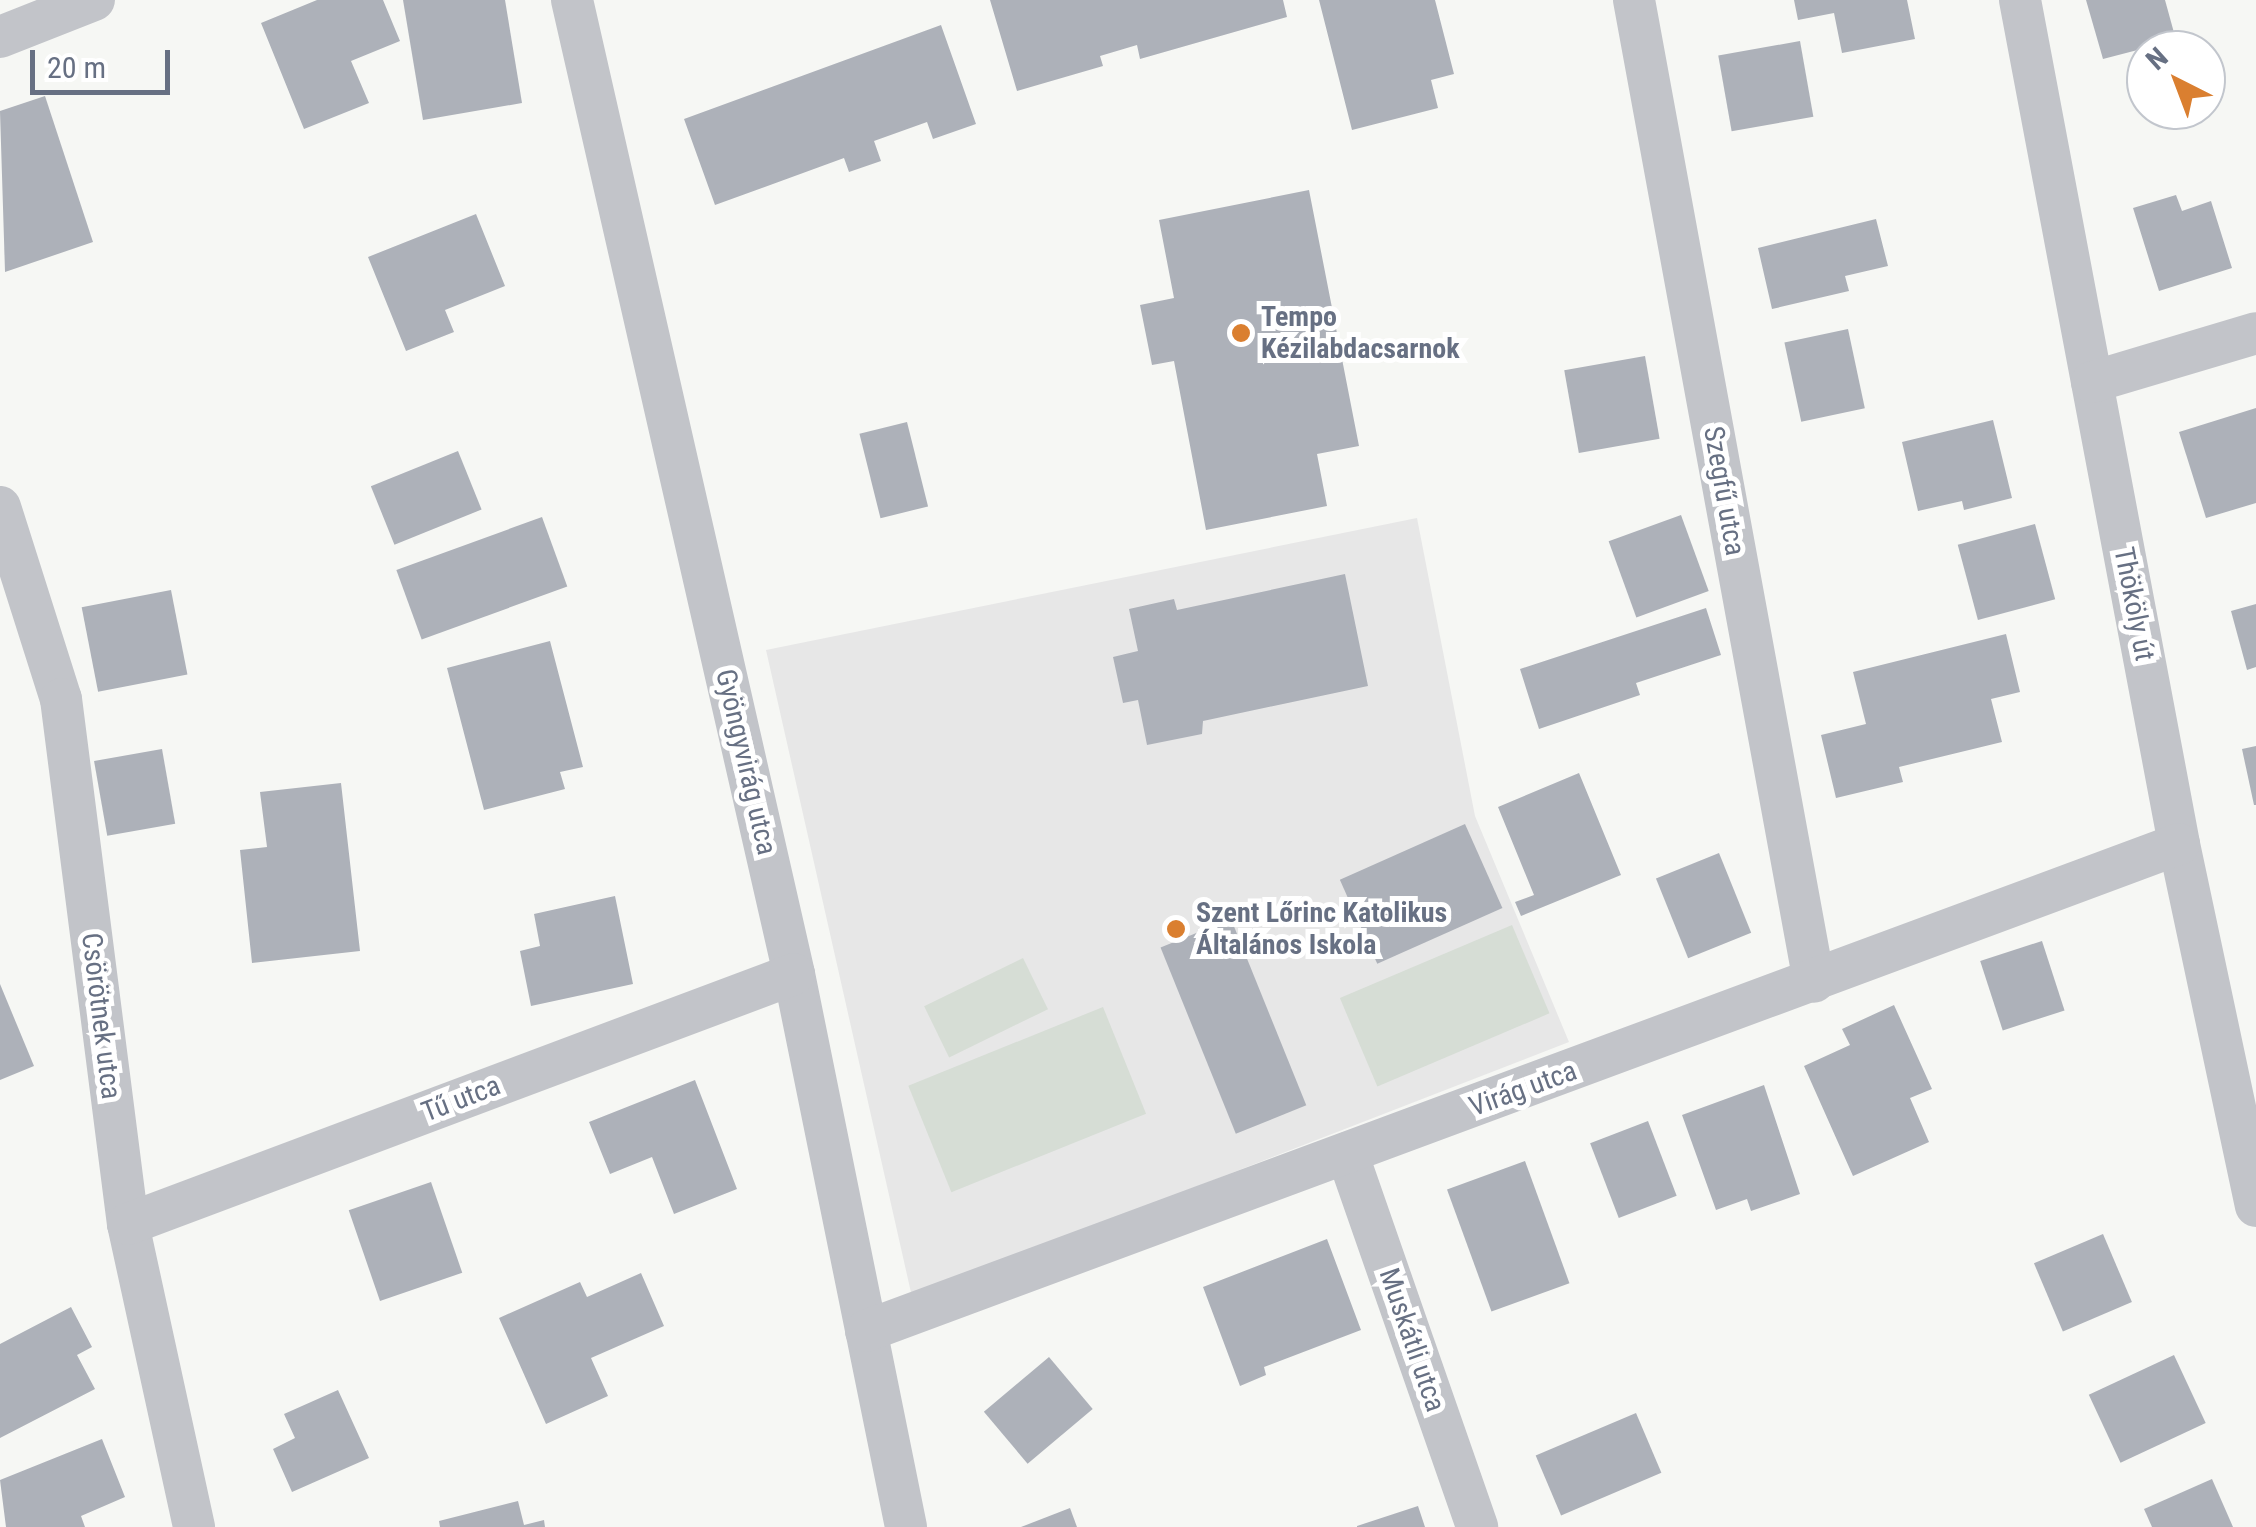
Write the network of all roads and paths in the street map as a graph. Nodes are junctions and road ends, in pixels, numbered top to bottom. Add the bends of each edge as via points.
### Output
1 (94, 0) edge
2 (572, 0) edge
3 (1634, 0) edge
4 (2020, 0) edge
5 (0, 37) edge
6 (2256, 333) edge
7 (2092, 382) junction
8 (0, 507) edge
9 (2178, 844) junction
10 (794, 974) junction
11 (1814, 982) junction
12 (2247, 1121) edge
13 (1347, 1153) junction
14 (2256, 1206) edge
15 (128, 1224) junction
16 (866, 1332) junction
17 (194, 1527) edge
18 (906, 1527) edge
19 (1477, 1527) edge

1 - 5 street
2 - 10 street, Gyöngyvirág utca
3 - 11 street, Szegfű utca
4 - 7 street, Thököly út
6 - 7 street
7 - 9 street, Thököly út
8 - 15 street, Csörötnek utca via 60,699
9 - 11 street, Virág utca
9 - 12 street, Thököly út
10 - 15 street, Tű utca
10 - 16 street, Gyöngyvirág utca
11 - 13 street, Virág utca
12 - 14 street, Thököly út
13 - 16 street, Virág utca
13 - 19 street, Muskátli utca
15 - 17 street, Csörötnek utca
16 - 18 street, Gyöngyvirág utca

